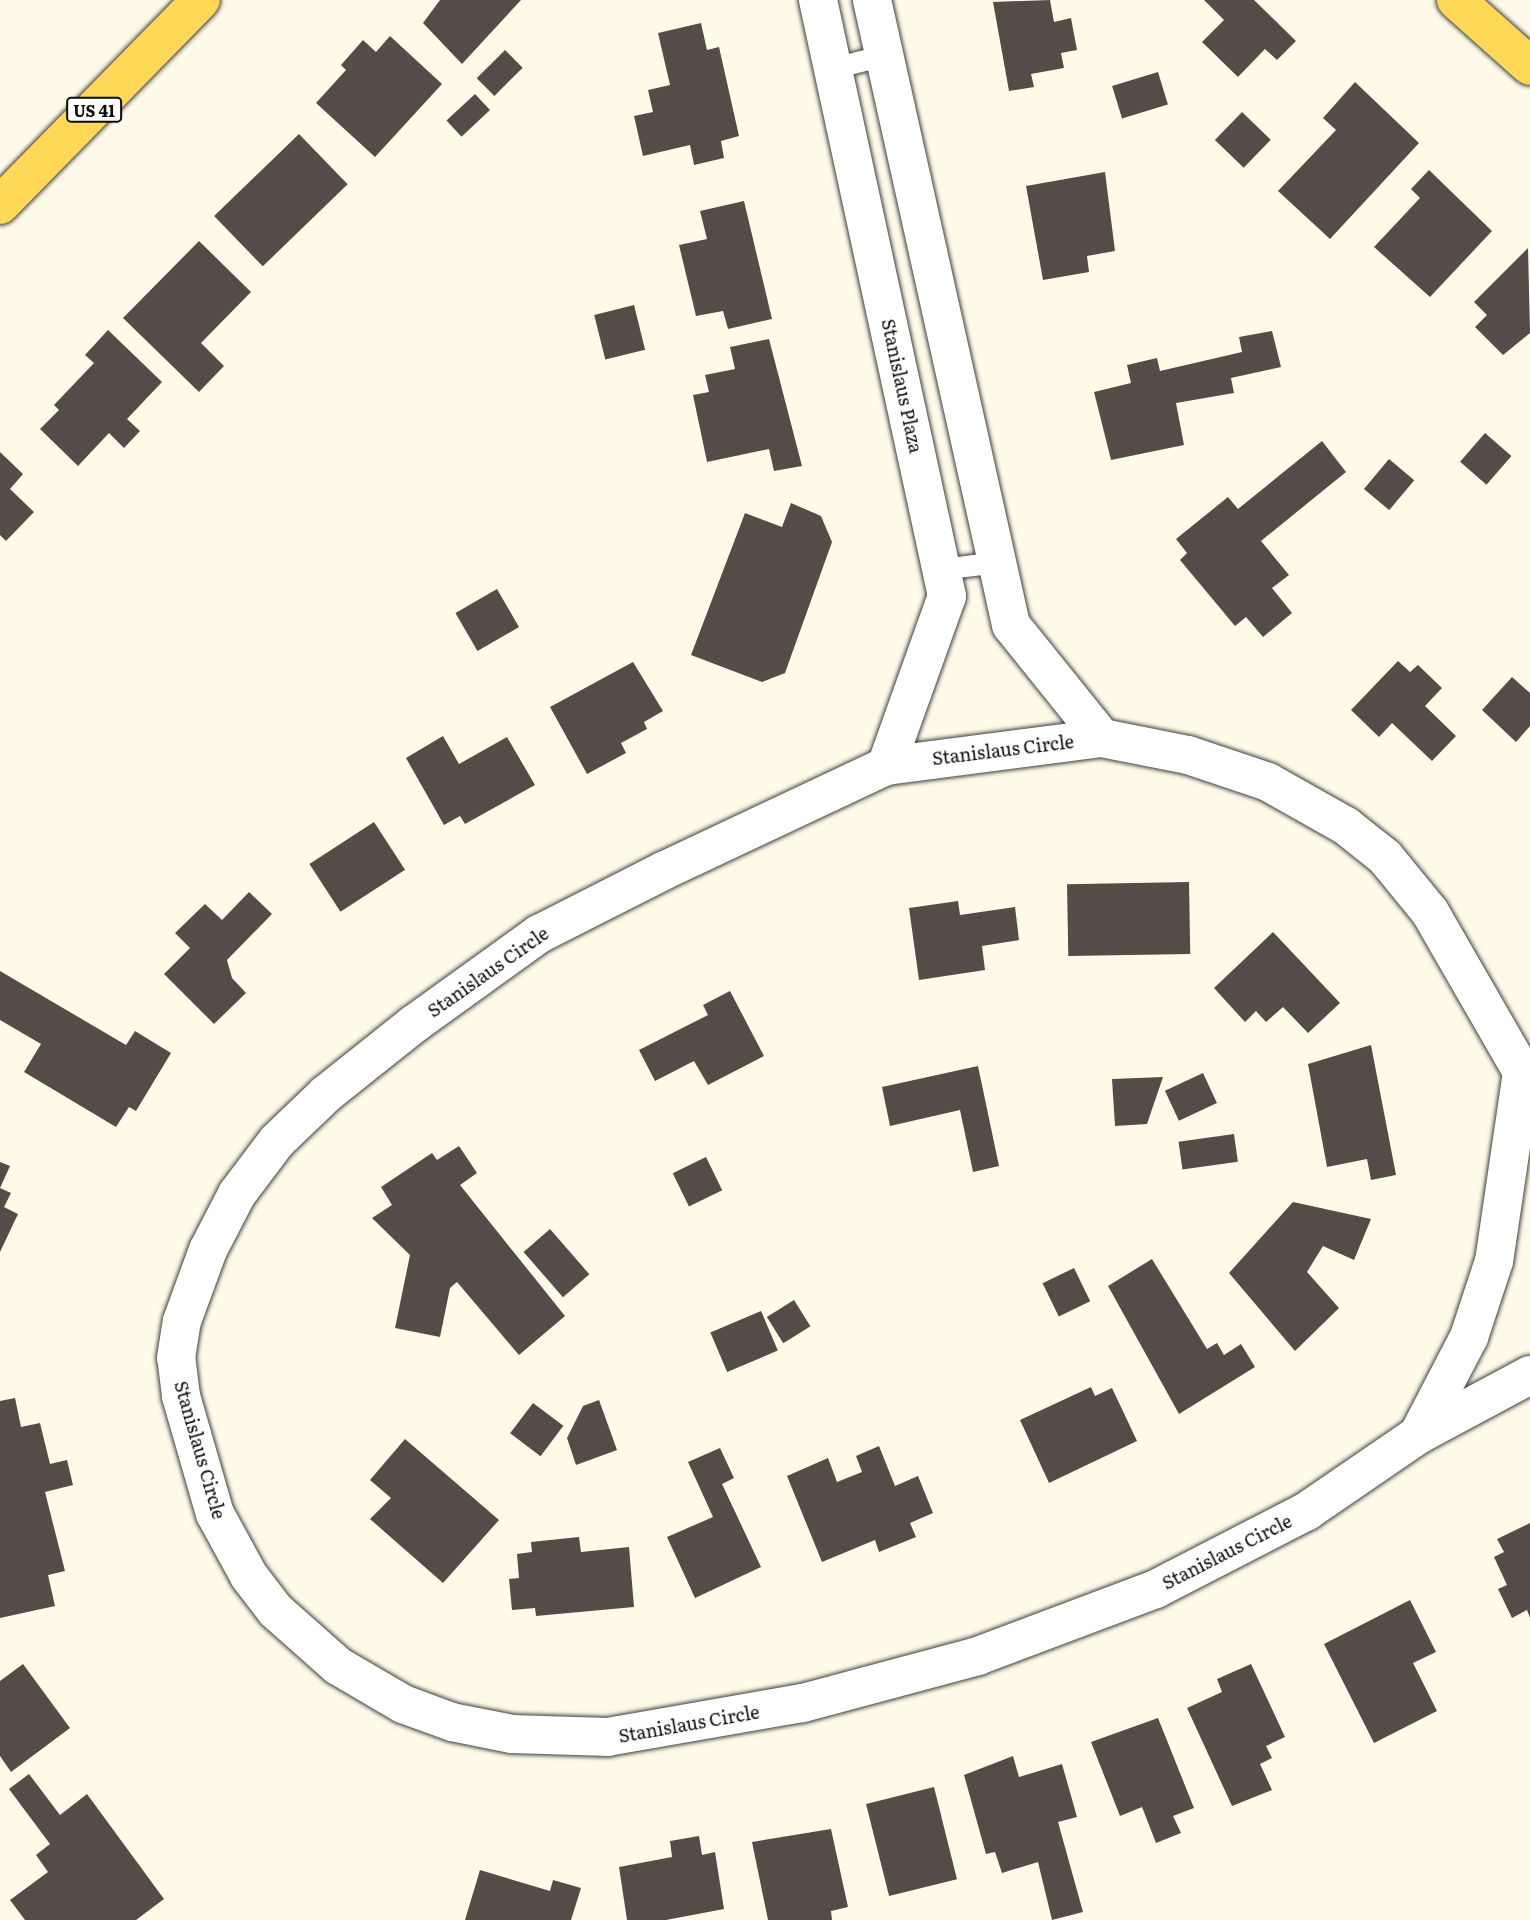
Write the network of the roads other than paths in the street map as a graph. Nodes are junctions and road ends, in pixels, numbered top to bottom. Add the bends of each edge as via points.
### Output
1 (818, 0) edge
2 (872, 0) edge
3 (1456, 0) edge
4 (187, 5) edge
5 (884, 55) junction
6 (1530, 66) edge
7 (832, 68) junction
8 (0, 205) edge
9 (997, 562) junction
10 (941, 569) junction
11 (1102, 738) junction
12 (886, 766) junction
13 (1526, 1075) edge
14 (1530, 1375) edge
15 (1419, 1434) junction

1 - 7 street, Stanislaus Plaza
2 - 5 street
3 - 6 main road
4 - 8 main road, US 41
5 - 7 lane
5 - 9 street
7 - 10 street, Stanislaus Plaza
9 - 10 lane
9 - 11 street via 1012,625
10 - 12 street, Stanislaus Plaza via 947,596
11 - 12 street, Stanislaus Circle
11 - 13 street, Stanislaus Circle via 1188,755 1268,782 1346,826 1385,857 1430,912
12 - 15 street, Stanislaus Circle via 538,934 326,1094 277,1141 237,1194 208,1251 182,1321 176,1358 181,1396 215,1514 249,1576 275,1610 338,1666 403,1704 452,1722 512,1734 608,1737 709,1723 978,1656 1156,1589 1307,1511
13 - 15 street, Stanislaus Circle via 1494,1261 1469,1337
14 - 15 street, Stanislaus Circle

